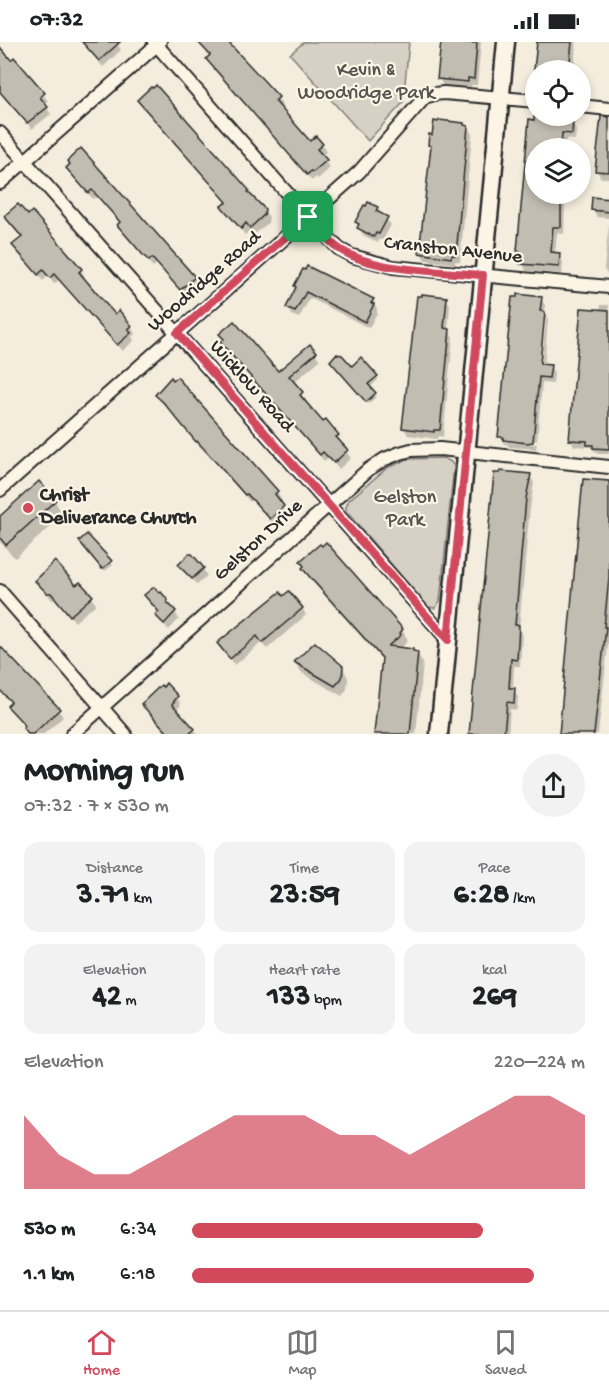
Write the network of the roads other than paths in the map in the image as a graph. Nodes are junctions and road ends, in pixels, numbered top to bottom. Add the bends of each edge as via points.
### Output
1 (506, 42) edge
2 (157, 43) edge
3 (500, 98) junction
4 (525, 100) edge
5 (591, 107) edge
6 (609, 109) edge
7 (0, 134) edge
8 (25, 161) junction
9 (0, 183) edge
10 (308, 217) junction
11 (483, 275) junction
12 (609, 287) edge
13 (177, 333) junction
14 (466, 453) junction
15 (609, 467) edge
16 (0, 490) edge
17 (329, 505) junction
18 (0, 591) edge
19 (448, 640) junction
20 (102, 708) junction
21 (72, 734) edge
22 (125, 734) edge
23 (439, 734) edge

1 - 3 street
2 - 8 street
2 - 10 street, Cranston Avenue
3 - 4 street, Woodridge Road
3 - 10 street, Woodridge Road via 444,93 425,97 359,172
3 - 11 street
5 - 6 street
7 - 8 street, Wicklow Road
8 - 9 street
8 - 13 street, Wicklow Road
10 - 11 street, Cranston Avenue via 339,249 352,256 393,267
10 - 13 street, Woodridge Road
11 - 12 street, Cranston Avenue
11 - 14 street
13 - 16 street, Woodridge Road
13 - 17 street, Wicklow Road
14 - 15 street, Gelston Drive
14 - 17 street, Gelston Drive via 440,449 400,453 369,469
14 - 19 street
17 - 19 street, Wicklow Road
17 - 20 street, Gelston Drive
18 - 20 street
19 - 23 street
20 - 21 street, Gelston Drive
20 - 22 street

